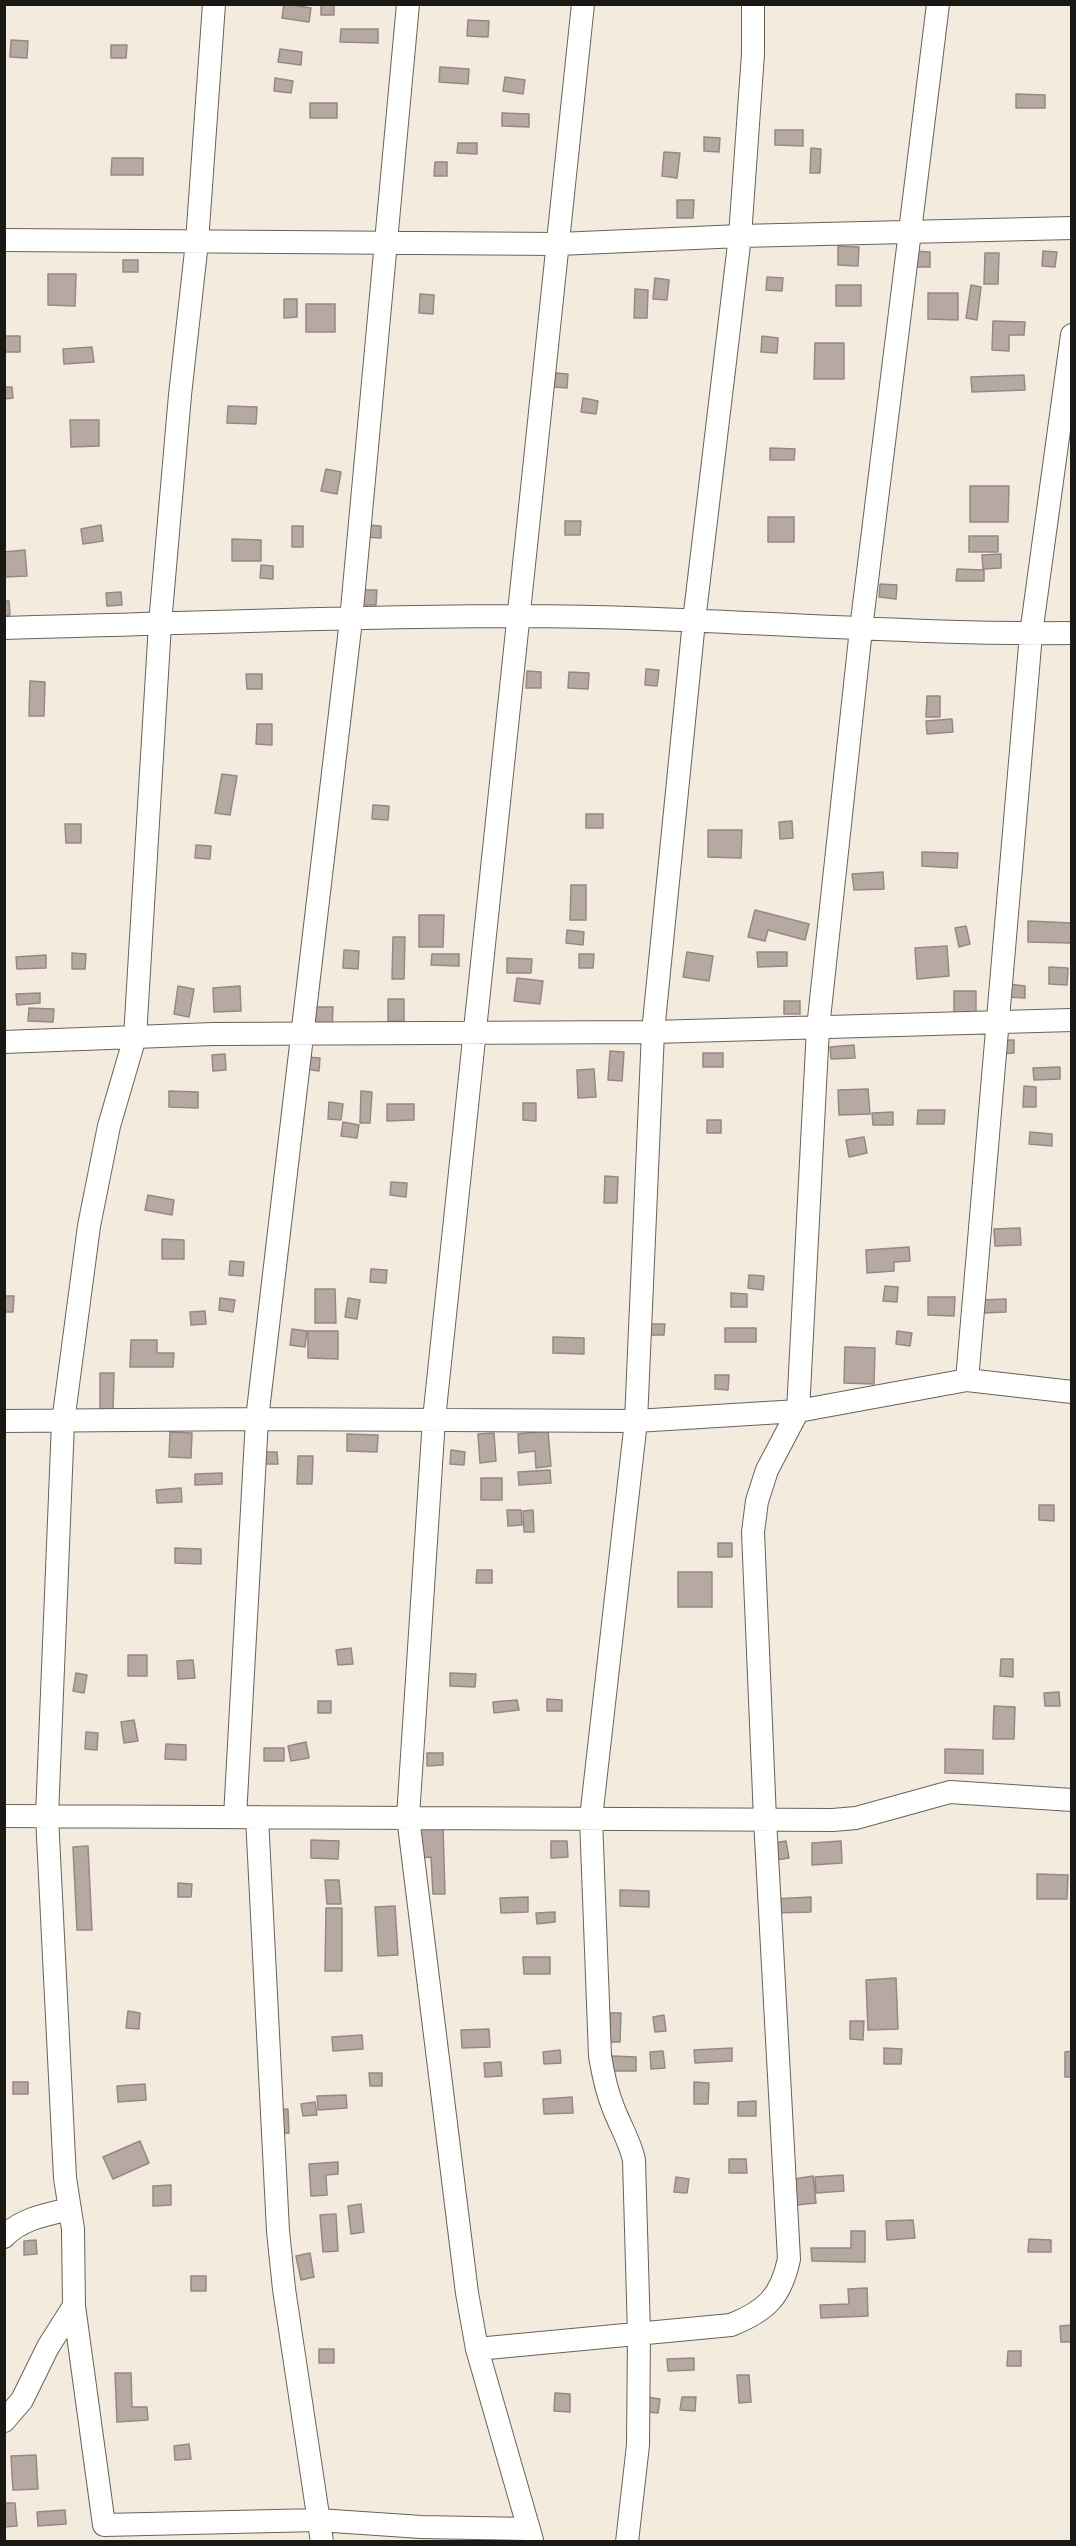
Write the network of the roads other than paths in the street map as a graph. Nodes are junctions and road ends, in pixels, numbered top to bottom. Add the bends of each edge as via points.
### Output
1 (214, 4) edge
2 (408, 4) edge
3 (583, 4) edge
4 (753, 4) edge
5 (938, 4) edge
6 (1071, 228) edge
7 (909, 233) junction
8 (740, 236) junction
9 (4, 240) edge
10 (197, 242) junction
11 (387, 242) junction
12 (559, 244) junction
13 (1071, 336) edge
14 (520, 616) junction
15 (351, 620) junction
16 (694, 621) junction
17 (160, 624) junction
18 (4, 628) edge
19 (861, 629) junction
20 (1071, 633) edge
21 (1032, 634) junction
22 (1071, 1020) edge
23 (996, 1023) junction
24 (818, 1028) junction
25 (652, 1032) junction
26 (475, 1033) junction
27 (304, 1034) junction
28 (135, 1037) junction
29 (4, 1042) edge
30 (967, 1380) junction
31 (1071, 1392) edge
32 (798, 1411) junction
33 (257, 1419) junction
34 (434, 1419) junction
35 (4, 1421) edge
36 (636, 1421) junction
37 (63, 1422) junction
38 (1071, 1800) edge
39 (4, 1816) edge
40 (47, 1816) junction
41 (246, 1817) junction
42 (408, 1818) junction
43 (591, 1818) junction
44 (765, 1819) junction
45 (70, 2210) junction
46 (4, 2237) edge
47 (74, 2306) junction
48 (639, 2334) junction
49 (477, 2349) junction
50 (4, 2421) edge
51 (320, 2531) edge
52 (105, 2533) edge
53 (530, 2535) edge
54 (627, 2541) edge

1 - 10 street
2 - 11 street
3 - 12 street
4 - 8 street
5 - 7 street
6 - 7 street
7 - 8 street
7 - 19 street
8 - 12 street
8 - 16 street
9 - 10 street
10 - 11 street
10 - 17 street
11 - 12 street
11 - 15 street
12 - 14 street
13 - 21 street
14 - 15 street
14 - 16 street
14 - 26 street
15 - 17 street
15 - 27 street
16 - 19 street
16 - 25 street
17 - 18 street
17 - 28 street
19 - 21 street
19 - 24 street
20 - 21 street
21 - 23 street
22 - 23 street
23 - 24 street
23 - 30 street
24 - 25 street
24 - 32 street
25 - 26 street
25 - 36 street
26 - 27 street
26 - 34 street
27 - 28 street
27 - 33 street
28 - 29 street
28 - 37 street via 109,1126 89,1226
30 - 31 street
30 - 32 street
32 - 36 street
32 - 44 street via 766,1470 753,1533
33 - 34 street
33 - 37 street
33 - 41 street
34 - 36 street
34 - 42 street
35 - 37 street
36 - 43 street
37 - 40 street
38 - 44 street via 950,1792 856,1818
39 - 40 street
40 - 41 street
40 - 45 street via 65,2178
41 - 42 street
41 - 51 street via 284,2289
42 - 43 street
42 - 49 street
43 - 44 street
43 - 48 street via 600,2056 604,2082 634,2160
44 - 48 street via 789,2259 784,2282 773,2300 753,2316 730,2325
45 - 46 street via 24,2223
45 - 47 street
47 - 50 street via 22,2400
47 - 52 street
48 - 49 street
48 - 54 street via 638,2445
49 - 53 street
51 - 52 street
51 - 53 street via 421,2527

